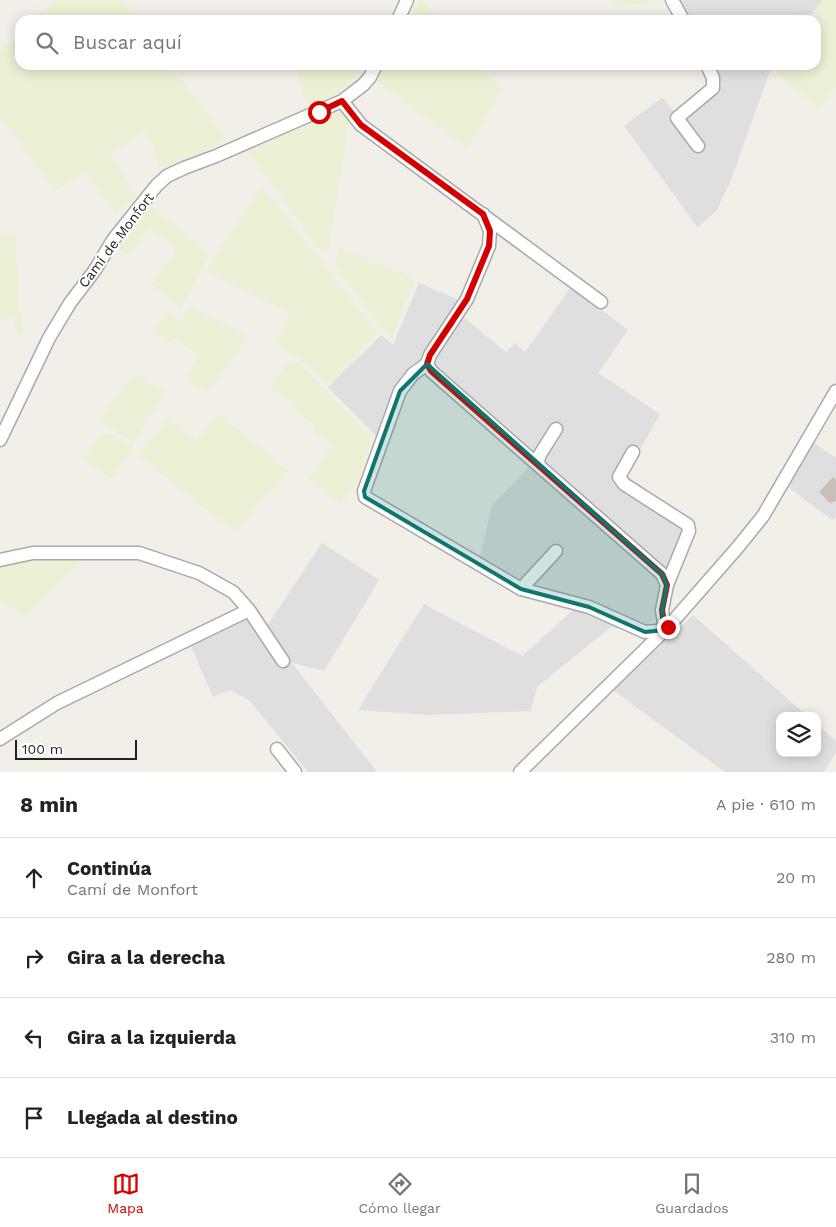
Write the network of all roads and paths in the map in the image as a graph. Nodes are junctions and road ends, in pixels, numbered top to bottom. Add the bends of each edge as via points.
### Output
1 (407, 0) edge
2 (675, 1) edge
3 (400, 15) edge
4 (681, 15) edge
5 (374, 70) edge
6 (709, 70) edge
7 (342, 101) junction
8 (698, 146) dead end
9 (483, 214) junction
10 (601, 302) dead end
11 (427, 364) junction
12 (836, 392) edge
13 (556, 429) dead end
14 (0, 440) edge
15 (634, 452) dead end
16 (538, 465) junction
17 (556, 551) dead end
18 (0, 560) edge
19 (667, 585) junction
20 (521, 589) junction
21 (249, 610) junction
22 (665, 630) junction
23 (283, 661) dead end
24 (0, 739) edge
25 (277, 749) dead end
26 (525, 770) edge
27 (295, 772) edge

1 - 3 street
2 - 4 street
5 - 7 street, Camí de Monfort via 363,85
6 - 8 street via 714,88 677,118
7 - 9 street via 361,125
7 - 14 street, Camí de Monfort via 184,168 157,185 113,240 70,303 49,338
9 - 10 street
9 - 11 street via 490,231 489,246 467,299
11 - 16 street
11 - 20 street via 413,374 400,391 364,491 365,497
12 - 22 street via 763,516
13 - 16 street via 539,456
15 - 19 street via 619,477 624,484 688,525 689,531
16 - 19 street via 662,574
17 - 20 street
18 - 21 street via 33,553 139,553 199,573 233,592
19 - 22 street via 662,610
20 - 22 street via 589,607 645,632
21 - 23 street
21 - 24 street via 57,702
22 - 26 street
25 - 27 street

